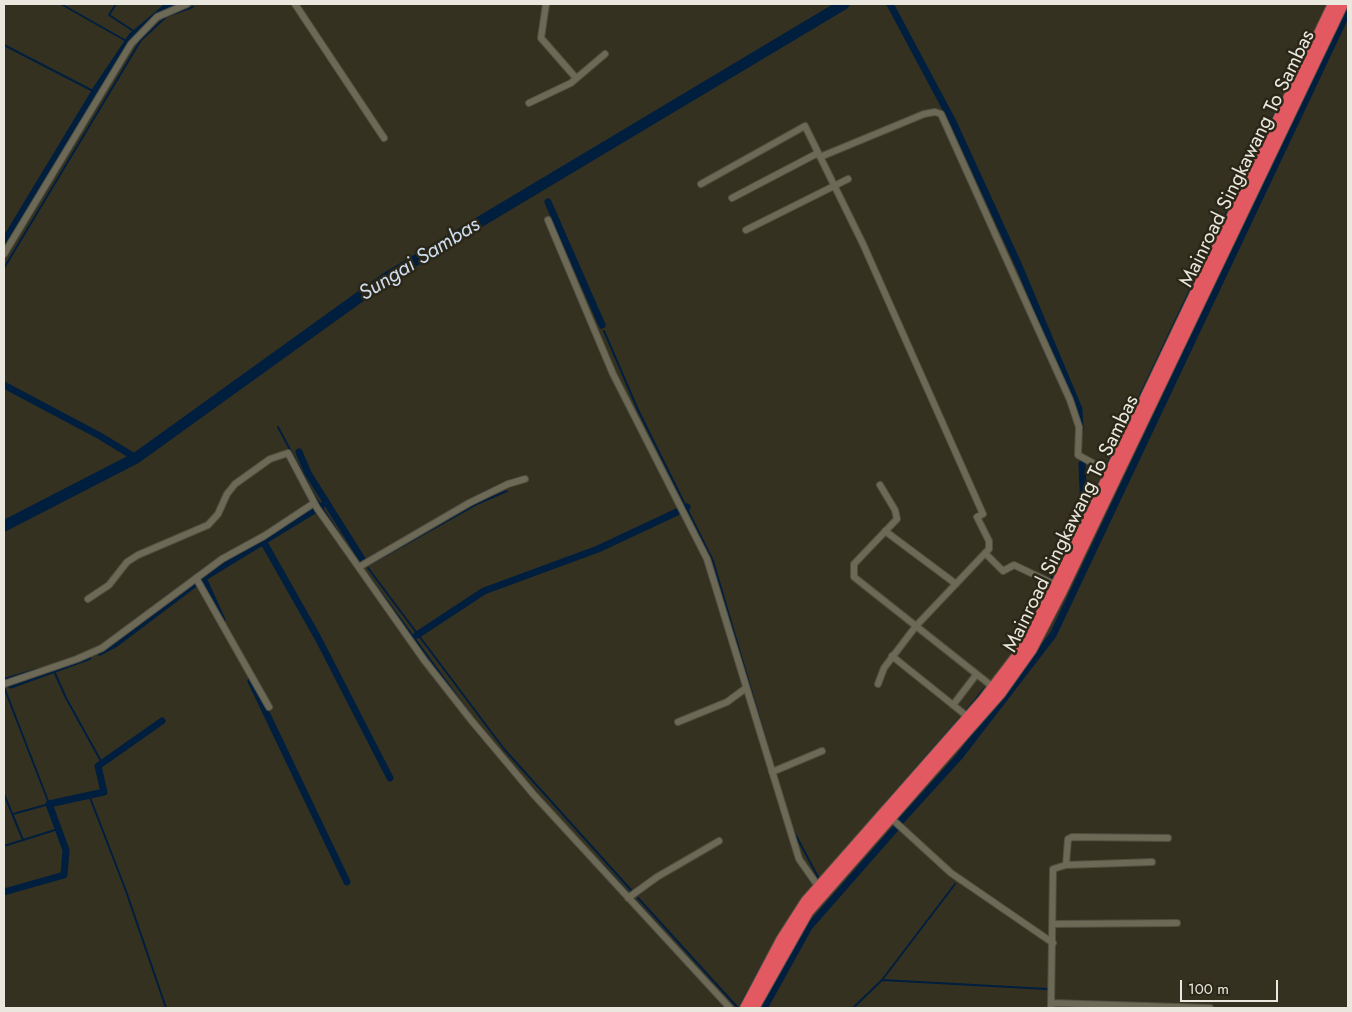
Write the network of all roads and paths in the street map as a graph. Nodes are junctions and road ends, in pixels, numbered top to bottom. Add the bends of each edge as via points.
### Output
1 (187, 4) edge
2 (295, 4) edge
3 (546, 4) edge
4 (1333, 4) edge
5 (1342, 4) edge
6 (605, 54) dead end
7 (576, 78) junction
8 (528, 103) dead end
9 (1279, 126) junction
10 (384, 138) dead end
11 (819, 155) junction
12 (848, 179) dead end
13 (701, 184) dead end
14 (834, 186) junction
15 (732, 198) dead end
16 (548, 220) dead end
17 (746, 230) dead end
18 (4, 254) edge
19 (1109, 472) junction
20 (525, 479) dead end
21 (880, 485) dead end
22 (314, 503) junction
23 (1099, 503) junction
24 (885, 531) junction
25 (985, 553) junction
26 (359, 567) junction
27 (196, 578) junction
28 (956, 584) junction
29 (1056, 585) junction
30 (88, 599) dead end
31 (916, 626) junction
32 (892, 656) junction
33 (976, 675) junction
34 (4, 684) edge
35 (878, 684) dead end
36 (993, 687) junction
37 (746, 688) junction
38 (953, 705) junction
39 (269, 707) dead end
40 (968, 717) junction
41 (678, 722) dead end
42 (822, 751) dead end
43 (772, 772) junction
44 (912, 788) junction
45 (892, 818) junction
46 (1168, 838) dead end
47 (719, 842) dead end
48 (1152, 862) dead end
49 (1066, 865) junction
50 (818, 886) junction
51 (628, 898) junction
52 (1178, 923) dead end
53 (1053, 924) junction
54 (1052, 943) junction
55 (762, 984) junction
56 (1051, 1006) edge
57 (730, 1008) edge
58 (745, 1008) edge
59 (754, 1008) edge
60 (1210, 1008) edge

1 - 18 street via 156,17 131,44
2 - 10 street
3 - 7 street via 541,38
4 - 9 highway, Mainroad Singkawang To Sambas
5 - 9 highway, Mainroad Singkawang To Sambas
6 - 7 street
7 - 8 street
9 - 19 highway, Mainroad Singkawang To Sambas
9 - 23 highway, Mainroad Singkawang To Sambas
11 - 13 street via 805,126
11 - 14 street
11 - 15 street
11 - 19 street via 924,114 941,114 1063,383 1079,427 1078,455
12 - 14 street
14 - 17 street
14 - 25 street via 863,244 982,514 977,517 990,541
16 - 37 street via 613,374 707,559
19 - 23 highway, Mainroad Singkawang To Sambas
20 - 26 street via 469,503
21 - 24 street via 897,517
22 - 26 street
22 - 27 street
22 - 30 street via 290,454 282,454 230,488 218,514 208,525 138,555 121,568 109,585
23 - 29 highway, Mainroad Singkawang To Sambas
23 - 44 highway, Mainroad Singkawang To Sambas via 1047,623 1026,659 1000,694
24 - 28 street
24 - 31 street via 854,564 852,573
25 - 28 street
25 - 29 street via 1003,571 1014,565
26 - 51 street via 424,660 476,726
27 - 34 street via 102,648
27 - 39 street
28 - 31 street
29 - 36 highway, Mainroad Singkawang To Sambas via 1022,650
31 - 32 street
31 - 33 street
32 - 35 street
32 - 38 street
33 - 36 street
33 - 38 street
36 - 40 highway, Mainroad Singkawang To Sambas
37 - 41 street via 727,702
37 - 43 street
38 - 40 street
40 - 44 highway, Mainroad Singkawang To Sambas
42 - 43 street
43 - 50 street via 799,859
44 - 45 highway, Mainroad Singkawang To Sambas
44 - 50 highway, Mainroad Singkawang To Sambas
45 - 54 street via 952,873
45 - 55 highway, Mainroad Singkawang To Sambas via 808,912
46 - 49 street via 1072,837 1067,843
47 - 51 street via 657,877
48 - 49 street
49 - 53 street via 1053,869
50 - 55 highway, Mainroad Singkawang To Sambas via 792,921
51 - 57 street
52 - 53 street
53 - 54 street
54 - 56 street
55 - 58 highway, Mainroad Singkawang To Sambas
55 - 59 highway, Mainroad Singkawang To Sambas
56 - 60 street

